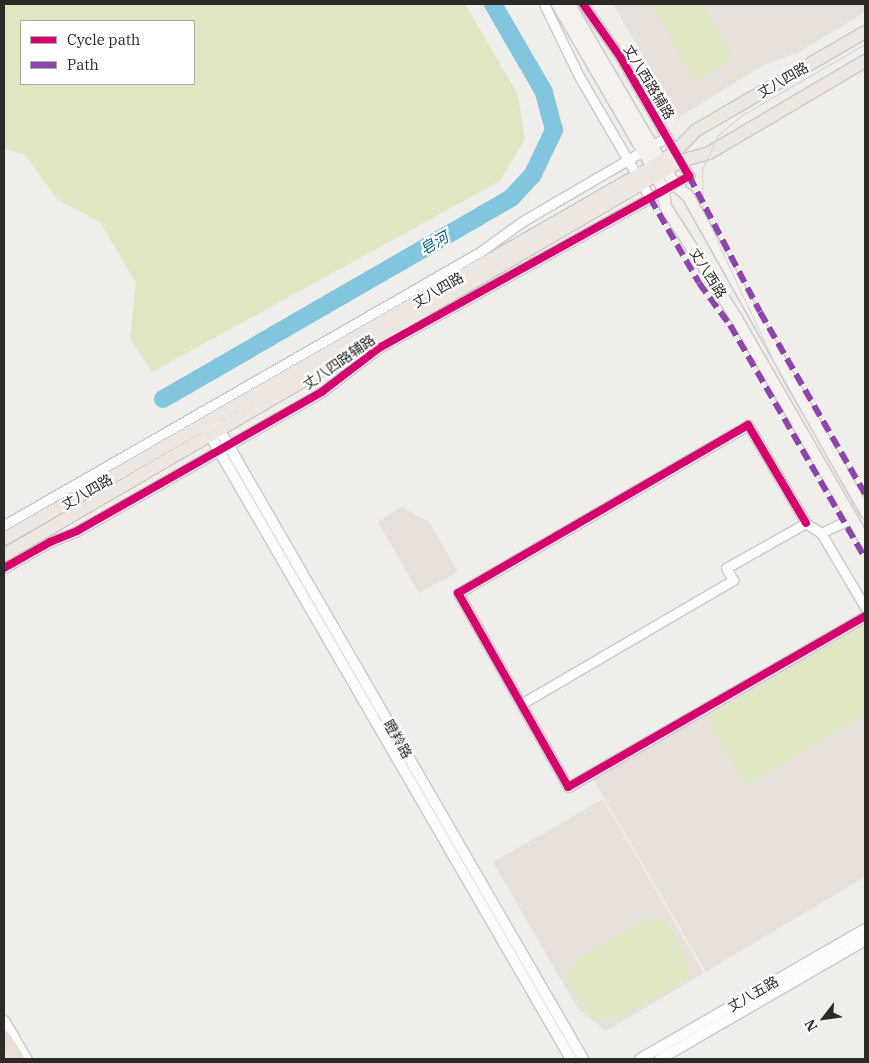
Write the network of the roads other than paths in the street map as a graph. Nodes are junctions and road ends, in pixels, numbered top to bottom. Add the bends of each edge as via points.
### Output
1 (544, 4) edge
2 (557, 4) edge
3 (570, 4) edge
4 (583, 4) edge
5 (865, 32) edge
6 (865, 61) edge
7 (667, 138) junction
8 (648, 149) junction
9 (678, 156) junction
10 (628, 160) junction
11 (658, 168) junction
12 (689, 176) joint
13 (639, 179) junction
14 (674, 184) junction
15 (663, 190) junction
16 (650, 198) junction
17 (211, 427) junction
18 (228, 445) junction
19 (218, 450) junction
20 (865, 512) edge
21 (852, 518) junction
22 (806, 523) junction
23 (4, 524) edge
24 (821, 533) junction
25 (4, 539) edge
26 (865, 541) edge
27 (4, 555) edge
28 (4, 568) edge
29 (865, 607) edge
30 (865, 616) edge
31 (521, 704) junction
32 (865, 929) edge
33 (865, 940) edge
34 (4, 1020) edge
35 (4, 1038) edge
36 (17, 1059) edge
37 (28, 1059) edge
38 (571, 1059) edge
39 (583, 1059) edge
40 (640, 1059) edge
41 (660, 1059) edge

1 - 10 street
2 - 8 main road, 丈八西路
3 - 8 main road, 丈八西路
4 - 7 street, 丈八西路辅路 via 621,58
5 - 9 main road, 丈八四路 via 695,131
6 - 9 main road, 丈八四路 via 709,153
7 - 8 street, 丈八四路辅路
7 - 9 street, 丈八西路辅路
8 - 10 street, 丈八四路辅路
8 - 11 main road, 丈八西路
9 - 11 main road, 丈八四路
9 - 12 street, 丈八西路辅路
10 - 13 street
10 - 23 street, 丈八四路辅路 via 523,221 480,252
11 - 13 main road, 丈八四路
11 - 14 main road, 丈八西路
11 - 15 main road, 丈八西路
12 - 14 street, 丈八四路辅路
13 - 16 street
13 - 17 main road, 丈八四路
14 - 15 street, 丈八四路辅路
14 - 20 main road, 丈八西路 via 686,195
15 - 16 street, 丈八四路辅路
15 - 21 main road, 丈八西路 via 665,206 736,318
16 - 18 street, 丈八四路辅路 via 380,348 323,391
17 - 18 street, 瞪羚路
17 - 19 street, 瞪羚路
17 - 25 main road, 丈八四路
17 - 27 main road, 丈八四路
18 - 19 street, 丈八四路辅路
18 - 39 street, 瞪羚路
19 - 28 street, 丈八四路辅路 via 77,531
19 - 38 street, 瞪羚路
21 - 24 street
21 - 26 main road, 丈八西路
22 - 24 street
22 - 31 street via 726,568 733,580
22 - 31 street via 748,424 458,593
24 - 29 street
30 - 31 street via 568,788
32 - 40 street, 丈八五路
33 - 41 street, 丈八五路
34 - 37 street
35 - 36 highway

